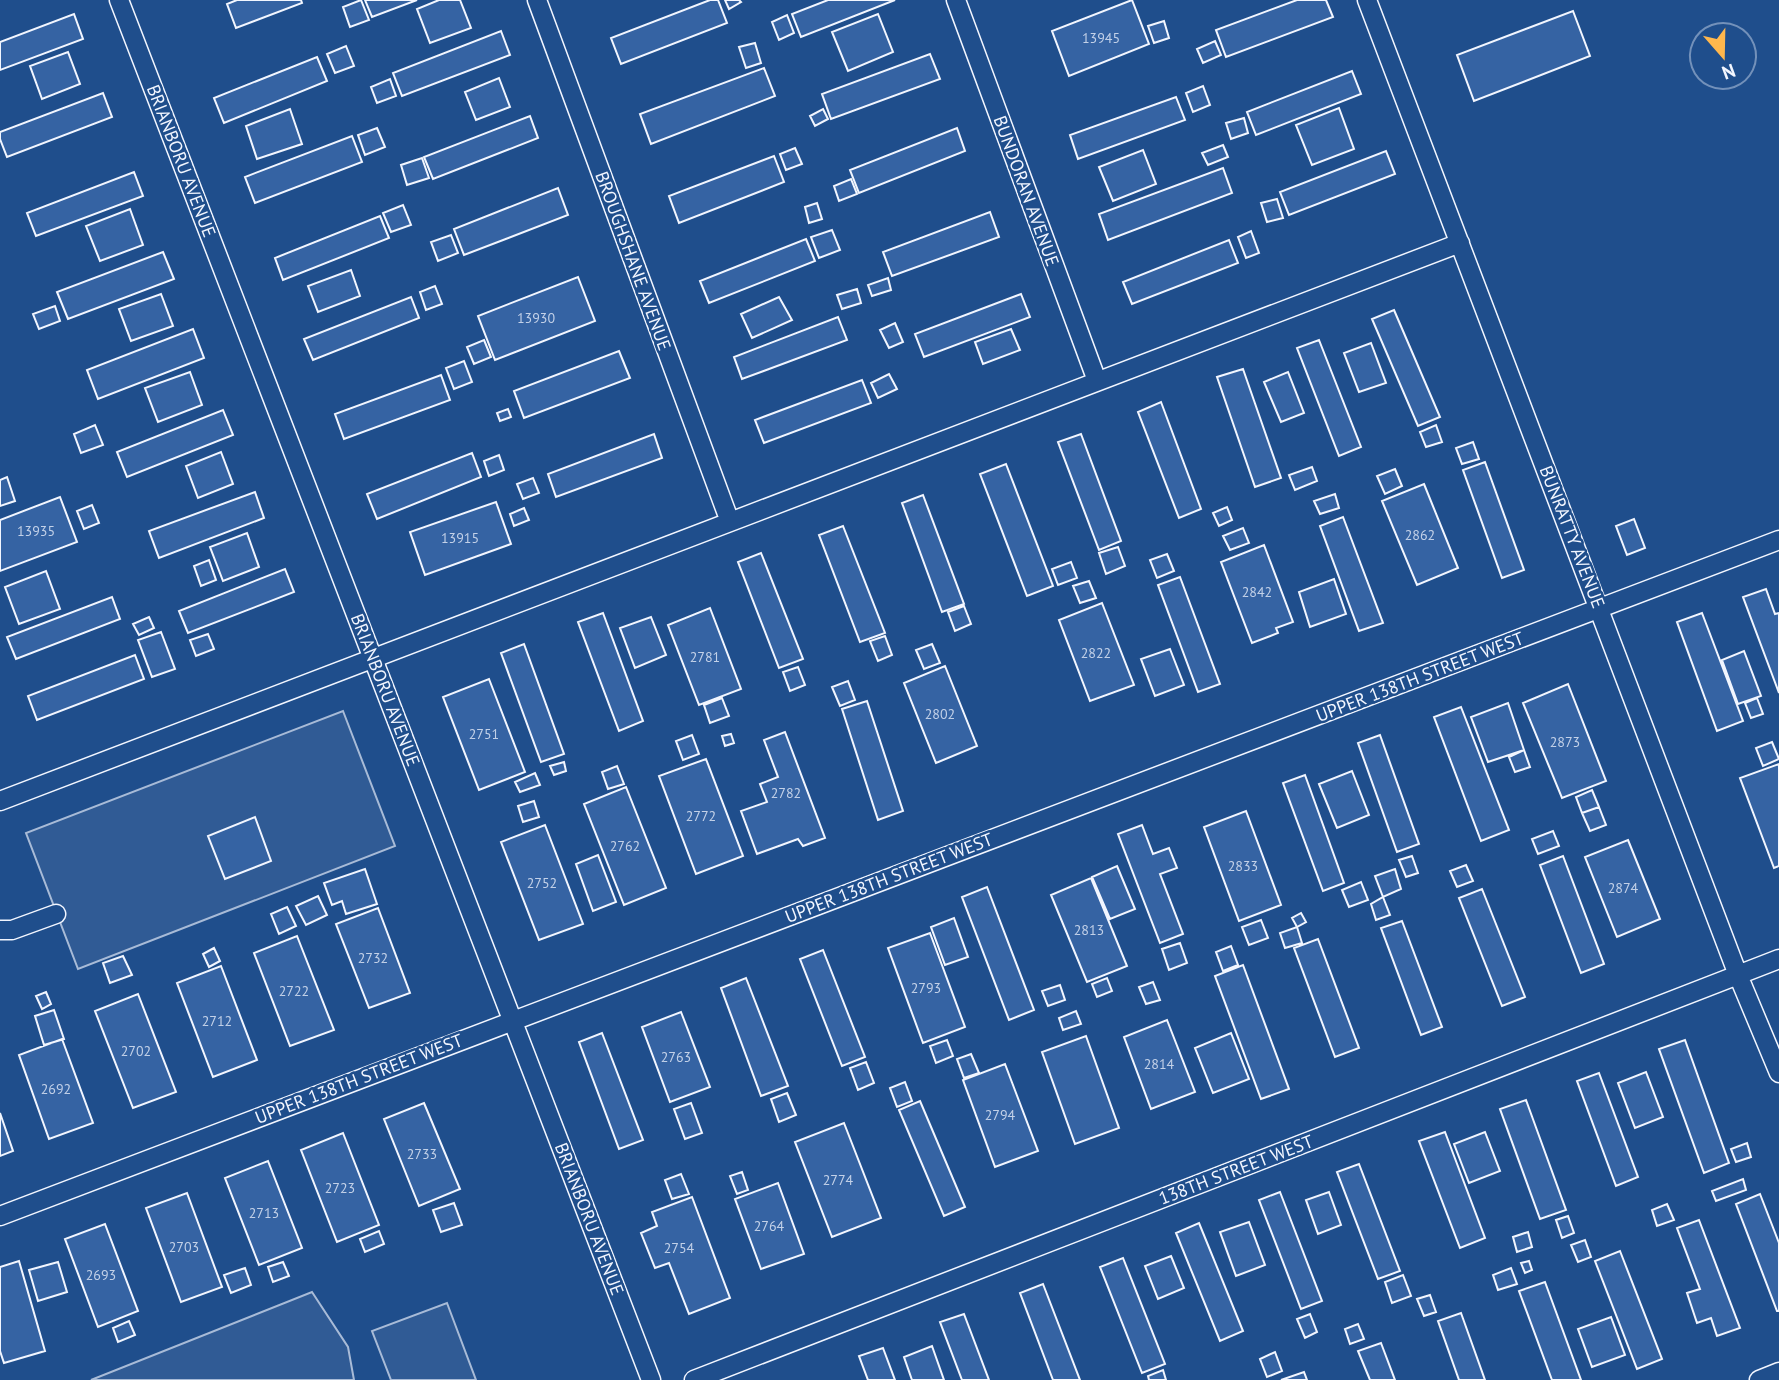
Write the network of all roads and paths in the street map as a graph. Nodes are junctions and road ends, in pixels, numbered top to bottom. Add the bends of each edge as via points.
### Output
1 (119, 0) edge
2 (537, 0) edge
3 (956, 0) edge
4 (1367, 0) edge
5 (1460, 243) junction
6 (1097, 381) junction
7 (730, 522) junction
8 (1779, 540) edge
9 (1600, 609) junction
10 (373, 658) junction
11 (0, 800) edge
12 (56, 914) dead end
13 (0, 930) edge
14 (1779, 959) edge
15 (1738, 975) junction
16 (513, 1021) junction
17 (1779, 1073) edge
18 (0, 1216) edge
19 (1779, 1372) edge
20 (651, 1380) edge
21 (694, 1380) edge
22 (1759, 1380) edge

1 - 10 lane, BRIANBORU AVENUE
2 - 7 lane, BROUGHSHANE AVENUE
3 - 6 lane, BUNDORAN AVENUE
4 - 5 lane, BUNRATTY AVENUE
5 - 6 lane
5 - 9 lane, BUNRATTY AVENUE
6 - 7 lane
7 - 10 lane
8 - 9 lane, UPPER 138TH STREET WEST
9 - 15 lane, BUNRATTY AVENUE
9 - 16 lane, UPPER 138TH STREET WEST
10 - 11 lane
10 - 16 lane, BRIANBORU AVENUE
12 - 13 lane
14 - 15 lane, 138TH STREET WEST
15 - 17 lane, BUNRATTY AVENUE
15 - 21 lane, 138TH STREET WEST
16 - 18 lane, UPPER 138TH STREET WEST
16 - 20 lane, BRIANBORU AVENUE
19 - 22 lane

